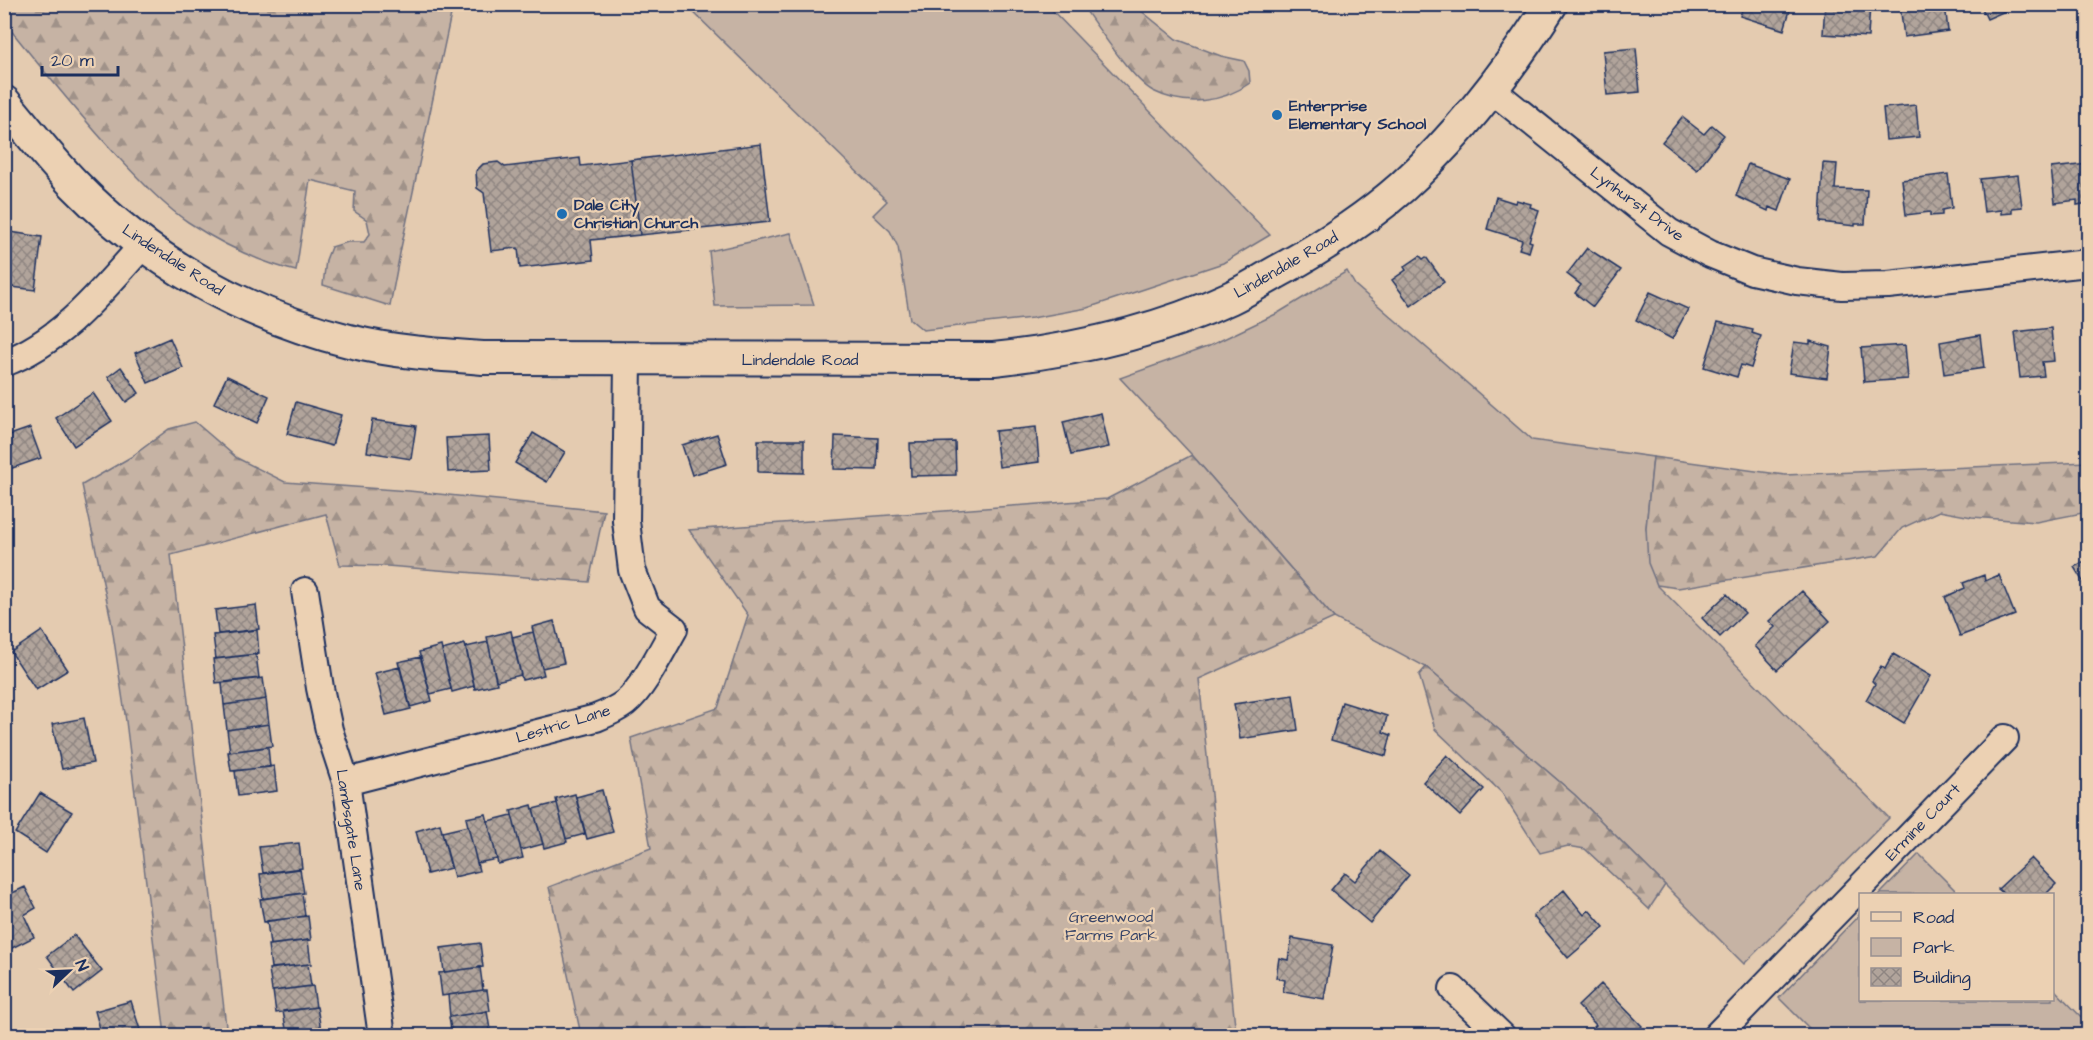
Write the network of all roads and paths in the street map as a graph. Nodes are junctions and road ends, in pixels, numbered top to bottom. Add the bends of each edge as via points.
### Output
1 (1551, 4) edge
2 (1492, 90) junction
3 (4, 102) edge
4 (143, 245) junction
5 (2088, 263) edge
6 (628, 360) junction
7 (4, 363) edge
8 (305, 591) dead end
9 (2005, 738) dead end
10 (346, 782) junction
11 (1454, 989) dead end
12 (382, 1035) edge
13 (1502, 1035) edge
14 (1716, 1035) edge

1 - 2 street, Lindendale Road
2 - 5 street, Lynhurst Drive via 1670,232 1710,254 1752,270 1842,286 1888,285
2 - 6 street, Lindendale Road via 1402,187 1361,219 1319,248 1231,297 1157,326 1060,351 994,359
3 - 4 street, Lindendale Road via 75,185
4 - 6 street, Lindendale Road via 235,300 291,324 350,341 426,355
4 - 7 street via 79,315 48,340
6 - 10 street, Lestric Lane via 626,521 632,570 647,608 674,629 637,691 620,706 596,718
8 - 10 street, Lambsgate Lane via 329,730
9 - 14 street, Ermine Court
10 - 12 street, Lambsgate Lane
11 - 13 street

